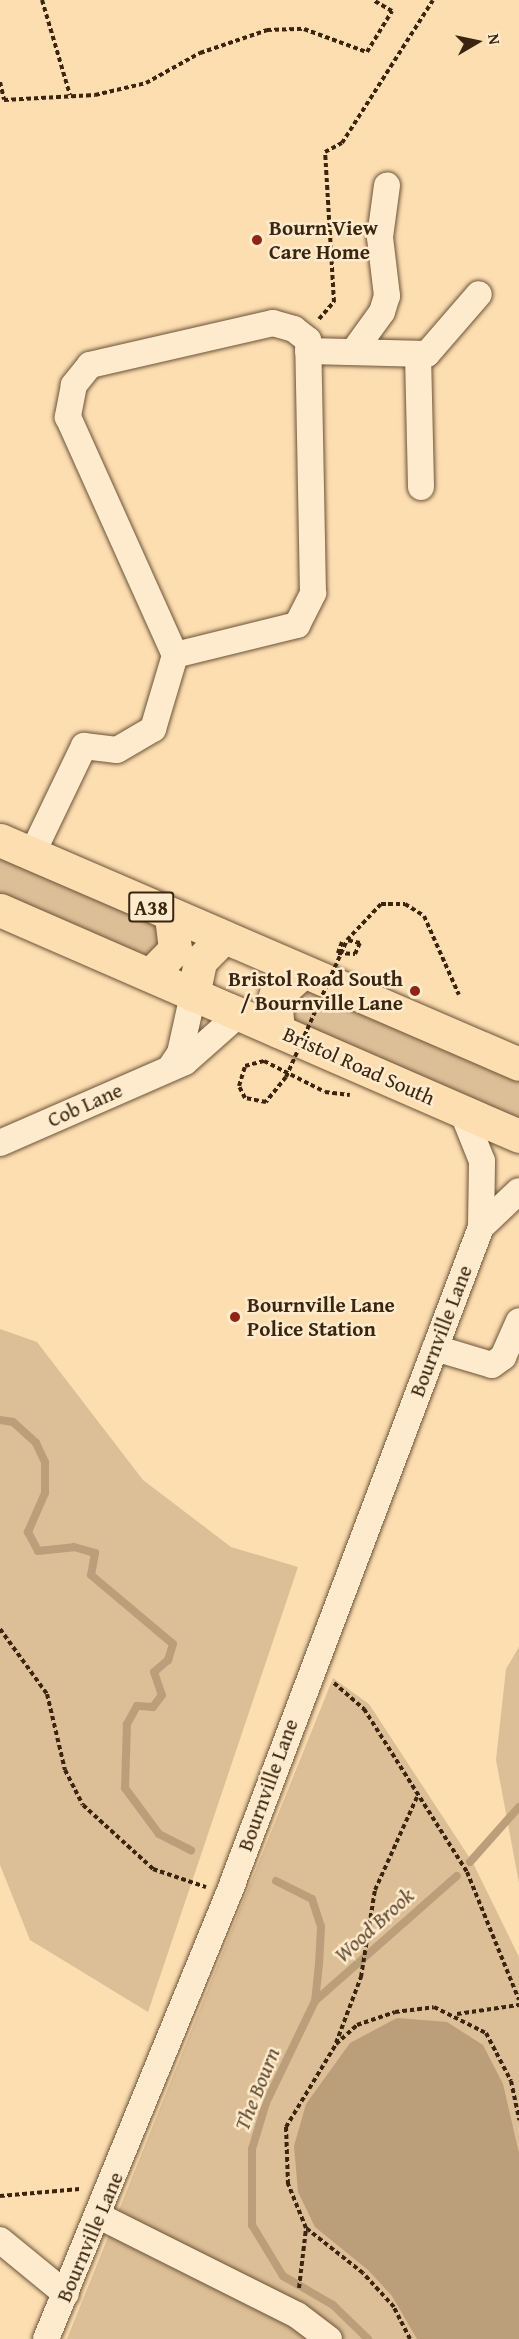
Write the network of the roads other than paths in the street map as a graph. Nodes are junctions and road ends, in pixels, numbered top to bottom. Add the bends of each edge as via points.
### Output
1 (387, 185) dead end
2 (479, 294) dead end
3 (303, 341) junction
4 (353, 352) junction
5 (418, 354) junction
6 (421, 487) dead end
7 (175, 655) junction
8 (0, 840) edge
9 (32, 854) junction
10 (0, 910) edge
11 (171, 916) junction
12 (223, 938) junction
13 (258, 954) junction
14 (303, 972) junction
15 (150, 975) junction
16 (193, 995) junction
17 (239, 1014) junction
18 (278, 1031) junction
19 (519, 1064) edge
20 (170, 1068) junction
21 (462, 1111) junction
22 (519, 1137) edge
23 (0, 1143) edge
24 (519, 1191) edge
25 (482, 1227) junction
26 (519, 1321) edge
27 (435, 1348) junction
28 (99, 2216) junction
29 (0, 2240) edge
30 (66, 2294) junction
31 (46, 2339) edge
32 (329, 2339) edge

1 - 4 street via 380,237 387,296 382,312
2 - 5 street via 427,354
3 - 4 street
3 - 7 street via 313,593 297,625
3 - 7 street via 273,323 90,365 74,386 68,417
4 - 5 street
5 - 6 street
7 - 9 street via 153,729 117,750 84,746
8 - 9 highway, A38
9 - 11 highway, A38
10 - 15 highway, Bristol Road South
11 - 12 highway, A38
11 - 15 highway via 175,949
12 - 13 highway, A38
12 - 16 highway via 200,961
13 - 14 highway, A38
13 - 17 highway via 258,987
14 - 18 highway via 275,996
14 - 19 highway, A38
15 - 16 highway, Bristol Road South
16 - 17 highway, Bristol Road South
16 - 20 street via 180,1053
17 - 18 highway, Bristol Road South
17 - 20 street, Cob Lane
18 - 21 highway, Bristol Road South
20 - 23 street, Cob Lane
21 - 22 highway, Bristol Road South
21 - 25 street, Bournville Lane via 482,1161
24 - 25 street, Bournville Lane
25 - 27 street, Bournville Lane
26 - 27 street via 503,1357 492,1365
27 - 28 street, Bournville Lane
28 - 30 street, Bournville Lane
28 - 32 street via 297,2315
29 - 30 street
30 - 31 street, Bournville Lane

